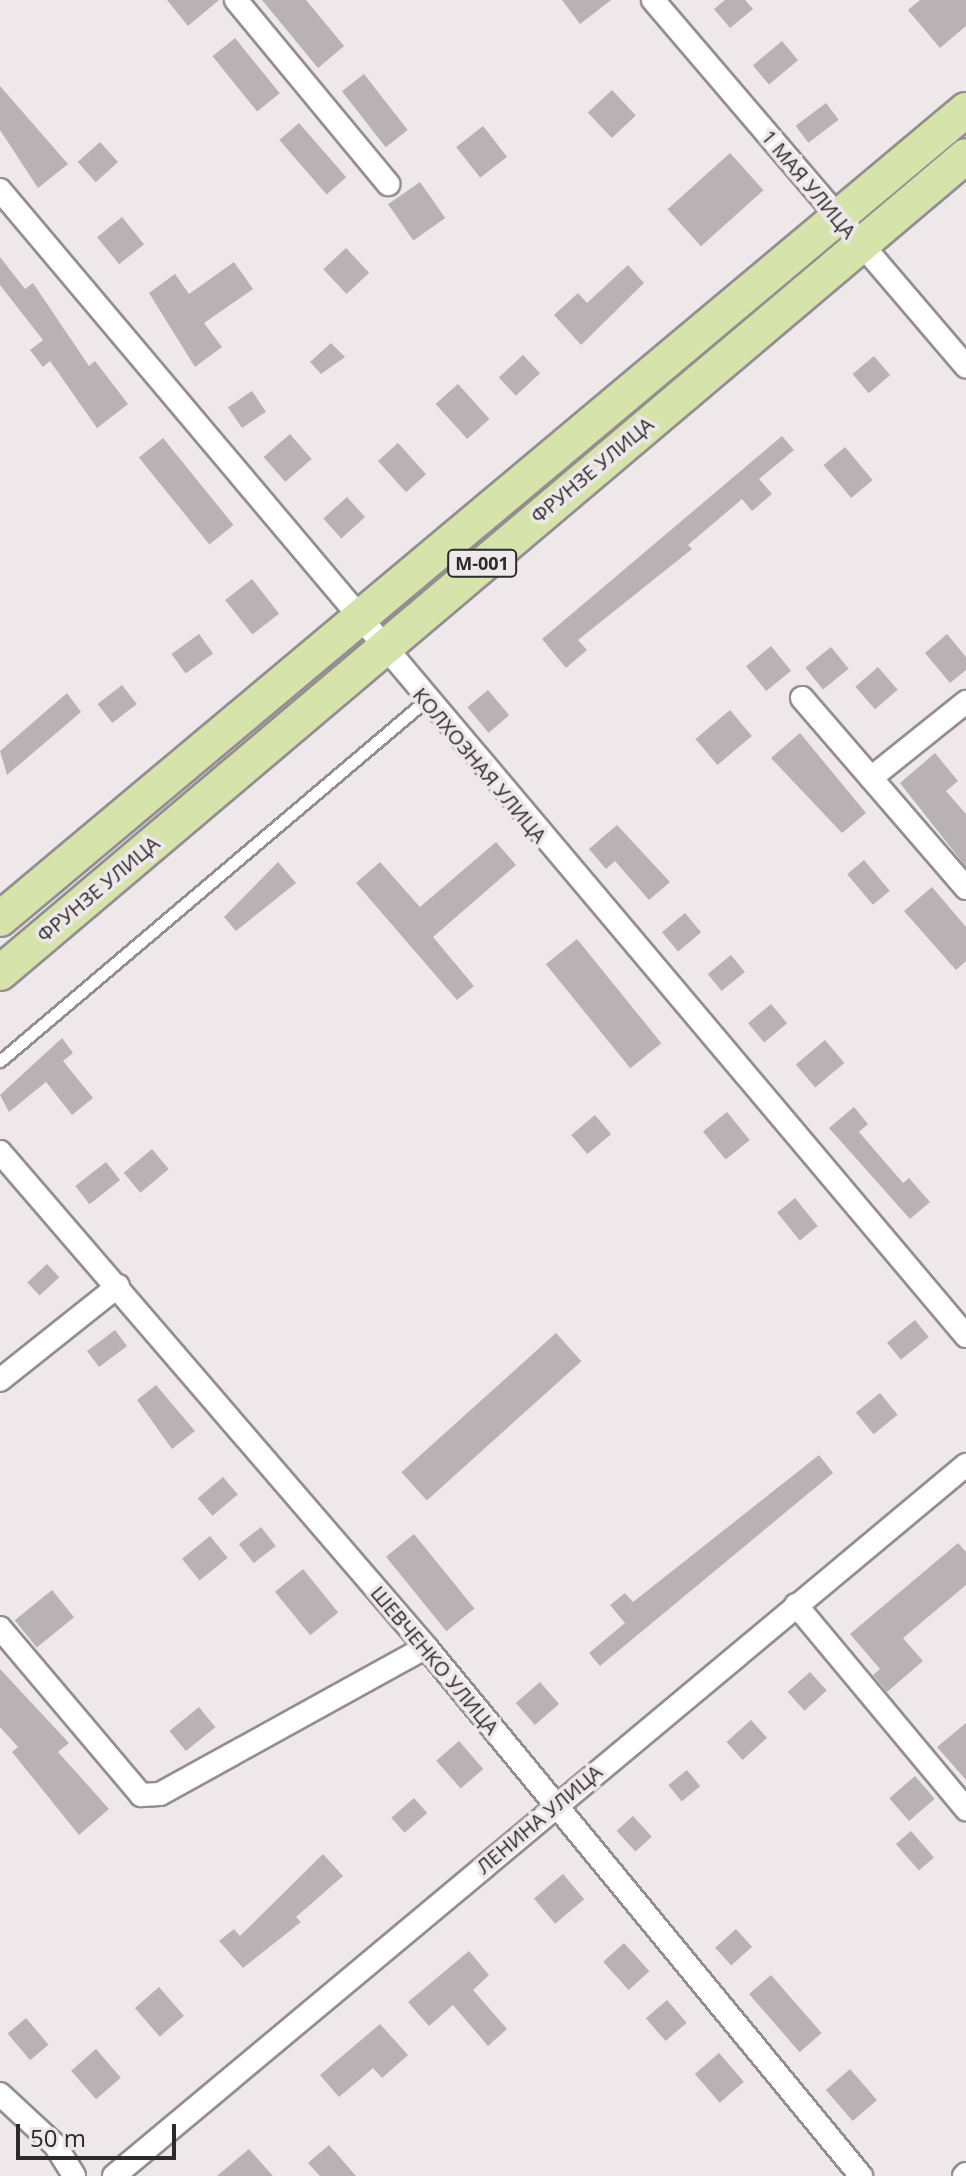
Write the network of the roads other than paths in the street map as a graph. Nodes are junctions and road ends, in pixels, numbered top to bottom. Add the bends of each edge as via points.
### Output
1 (236, 0) edge
2 (653, 0) edge
3 (966, 110) edge
4 (966, 156) edge
5 (388, 184) dead end
6 (0, 190) edge
7 (837, 217) junction
8 (860, 244) junction
9 (966, 366) edge
10 (355, 618) junction
11 (380, 648) junction
12 (802, 698) dead end
13 (425, 701) junction
14 (966, 702) edge
15 (871, 778) junction
16 (966, 888) edge
17 (0, 919) edge
18 (0, 973) edge
19 (0, 1061) edge
20 (0, 1152) edge
21 (118, 1286) junction
22 (966, 1336) edge
23 (0, 1380) edge
24 (966, 1465) edge
25 (796, 1605) junction
26 (0, 1628) edge
27 (426, 1647) junction
28 (555, 1805) junction
29 (966, 1809) edge
30 (0, 2094) edge
31 (74, 2176) edge
32 (114, 2176) edge
33 (861, 2176) edge

1 - 5 street
2 - 7 street, 1 МАЯ УЛИЦА
3 - 7 main road, ФРУНЗЕ УЛИЦА / M-001
4 - 8 main road, ФРУНЗЕ УЛИЦА / M-001
6 - 10 street, КОЛХОЗНАЯ УЛИЦА
7 - 8 street, 1 МАЯ УЛИЦА
7 - 10 main road, ФРУНЗЕ УЛИЦА / M-001
8 - 9 street, 1 МАЯ УЛИЦА
8 - 11 main road, ФРУНЗЕ УЛИЦА / M-001
10 - 11 street, КОЛХОЗНАЯ УЛИЦА
10 - 17 main road, ФРУНЗЕ УЛИЦА / M-001
11 - 13 street, КОЛХОЗНАЯ УЛИЦА
11 - 18 main road, ФРУНЗЕ УЛИЦА / M-001
12 - 15 street
13 - 19 lane
13 - 22 street, КОЛХОЗНАЯ УЛИЦА
14 - 15 street
15 - 16 street
20 - 21 street, ШЕВЧЕНКО УЛИЦА
21 - 23 street
21 - 27 street, ШЕВЧЕНКО УЛИЦА
24 - 25 street, ЛЕНИНА УЛИЦА
25 - 28 street, ЛЕНИНА УЛИЦА
25 - 29 street
26 - 27 street via 141,1795 160,1794
27 - 28 street, ШЕВЧЕНКО УЛИЦА
28 - 32 street, ЛЕНИНА УЛИЦА
28 - 33 street, ШЕВЧЕНКО УЛИЦА
30 - 31 street via 55,2145

